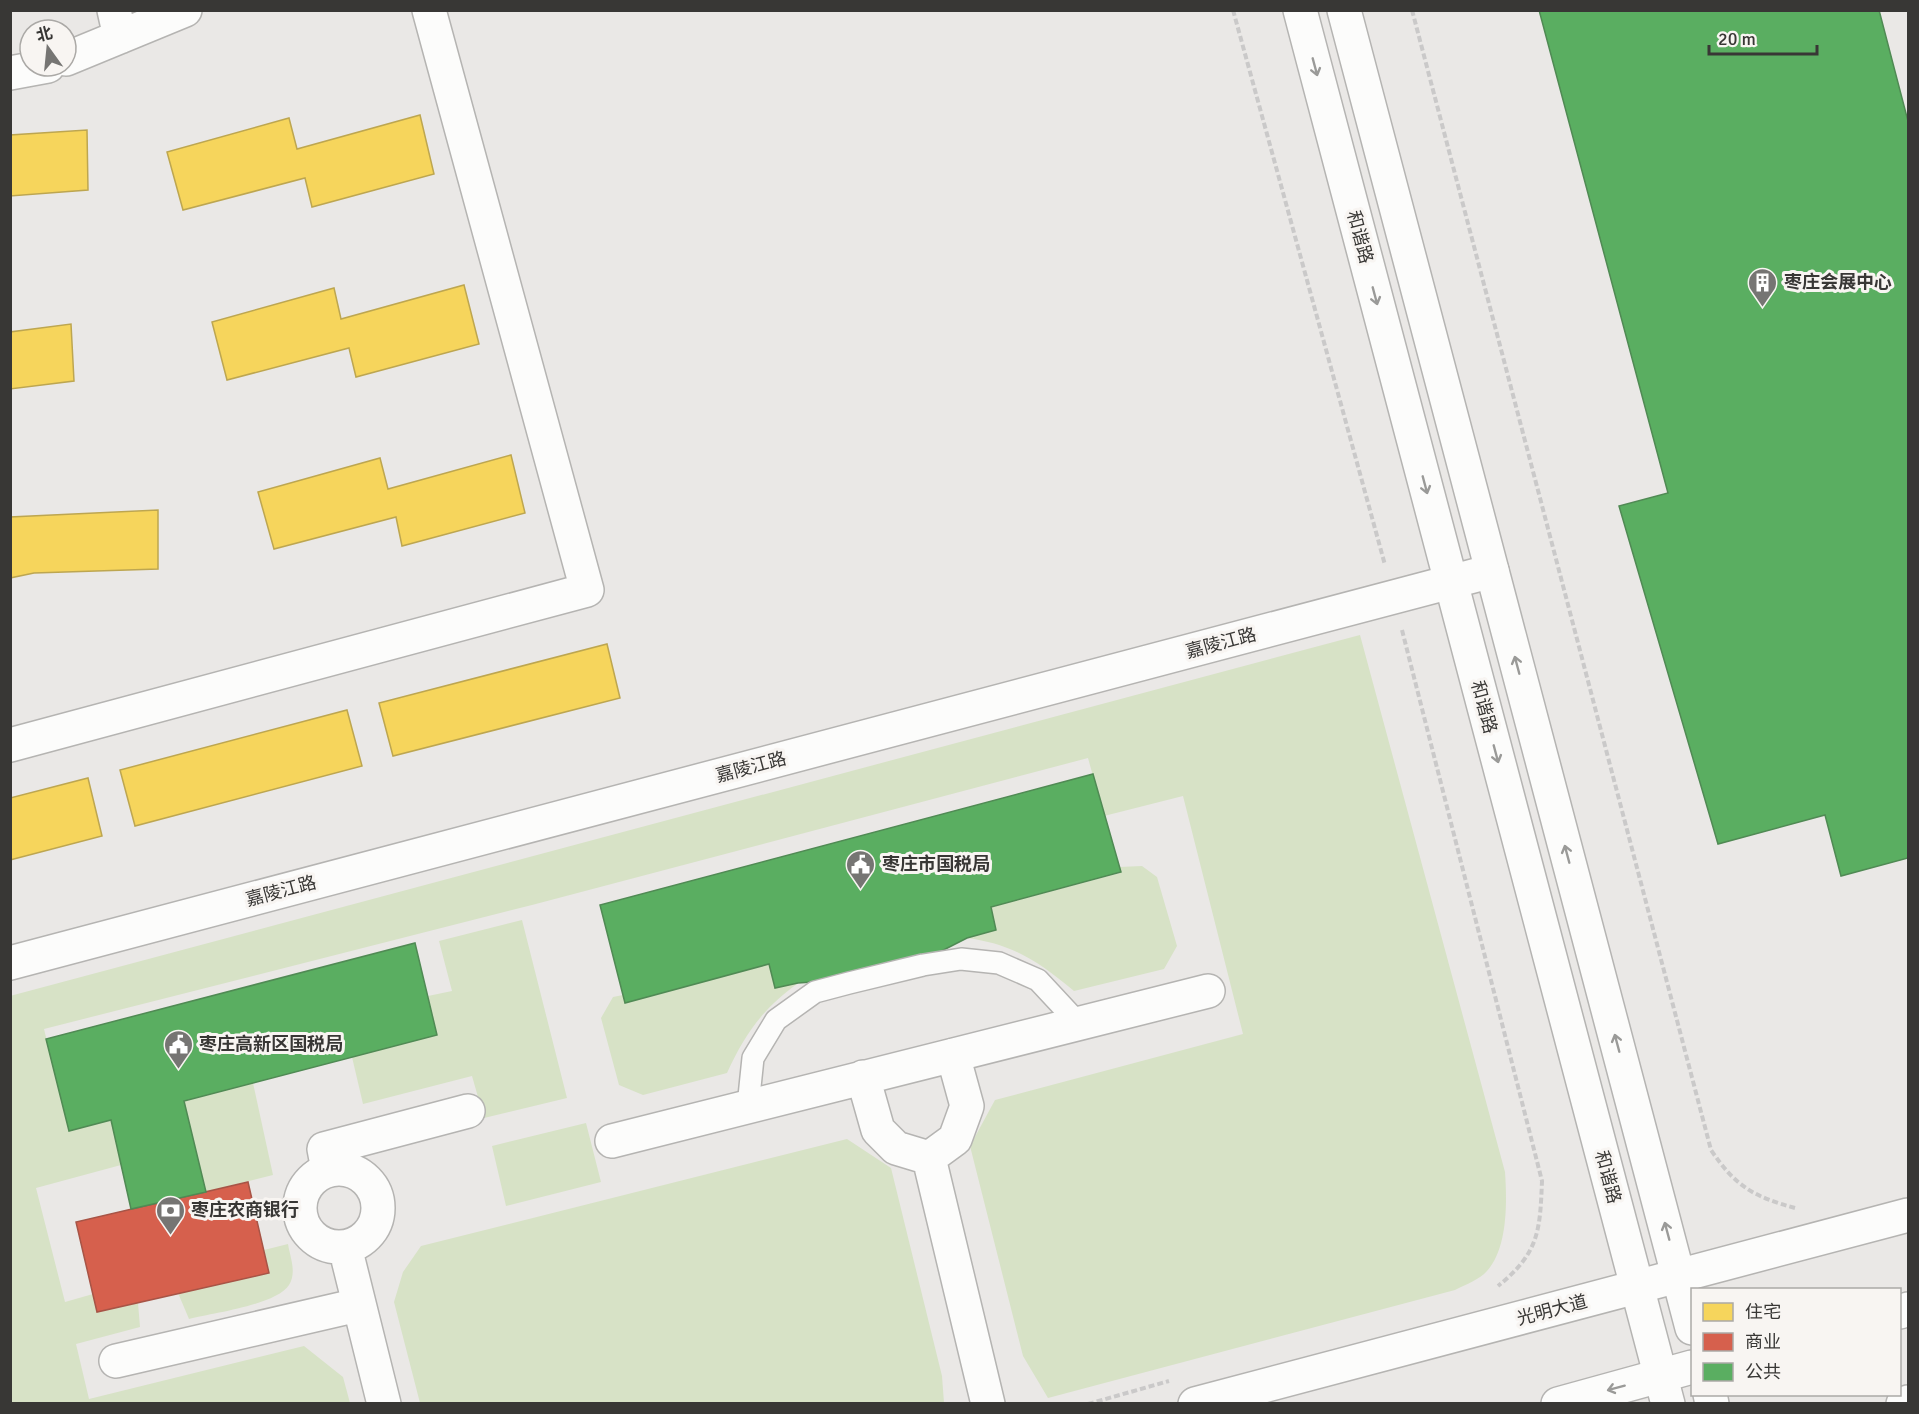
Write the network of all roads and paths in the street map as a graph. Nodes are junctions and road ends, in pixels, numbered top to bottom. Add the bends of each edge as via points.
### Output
1 (185, 10) edge
2 (429, 10) edge
3 (1300, 10) edge
4 (1344, 10) edge
5 (1412, 10) edge
6 (117, 24) edge
7 (78, 51) edge
8 (1492, 571) junction
9 (1451, 582) junction
10 (10, 745) edge
11 (10, 963) edge
12 (1208, 991) dead end
13 (1078, 1023) junction
14 (953, 1055) junction
15 (863, 1077) junction
16 (748, 1106) junction
17 (468, 1111) dead end
18 (612, 1141) dead end
19 (929, 1158) junction
20 (328, 1170) junction
21 (1542, 1181) dead end
22 (1799, 1209) dead end
23 (1908, 1215) edge
24 (345, 1247) junction
25 (1679, 1276) junction
26 (1637, 1287) junction
27 (1495, 1288) dead end
28 (358, 1305) junction
29 (1691, 1324) edge
30 (116, 1361) dead end
31 (1691, 1368) edge
32 (1664, 1390) edge
33 (1187, 1391) edge
34 (1908, 1402) edge
35 (384, 1404) edge
36 (988, 1404) edge
37 (1088, 1404) edge
38 (1558, 1404) edge
39 (1903, 1404) edge

1 - 6 street
2 - 10 street via 587,590
3 -> 9 street, 和谐路
4 - 8 street
5 - 22 path via 1712,1150 1727,1173 1748,1191
6 - 7 street
8 - 9 street, 嘉陵江路
25 -> 8 street
9 - 11 street, 嘉陵江路
9 -> 26 street, 和谐路
12 - 13 street
13 - 14 street
13 - 16 lane via 1038,980 999,963 961,959 849,983 815,992 776,1020 753,1058
14 - 15 street
14 - 19 street via 967,1106 955,1139
15 - 16 street
15 - 19 street via 878,1130 896,1148
16 - 18 street
17 - 20 street via 324,1149
19 - 36 street
20 - 24 street via 307,1185 299,1211 302,1224 319,1243
20 - 24 street via 341,1169 364,1178 377,1200 378,1212 368,1235
21 - 27 path via 1540,1225 1528,1257
23 - 25 street, 光明大道
24 - 28 street
25 - 26 street, 光明大道
25 - 29 street
26 - 32 street, 和谐路
26 - 33 street, 光明大道
28 - 30 street
28 - 35 street
31 - 32 street
32 -> 38 street
33 - 37 path
34 - 39 street

